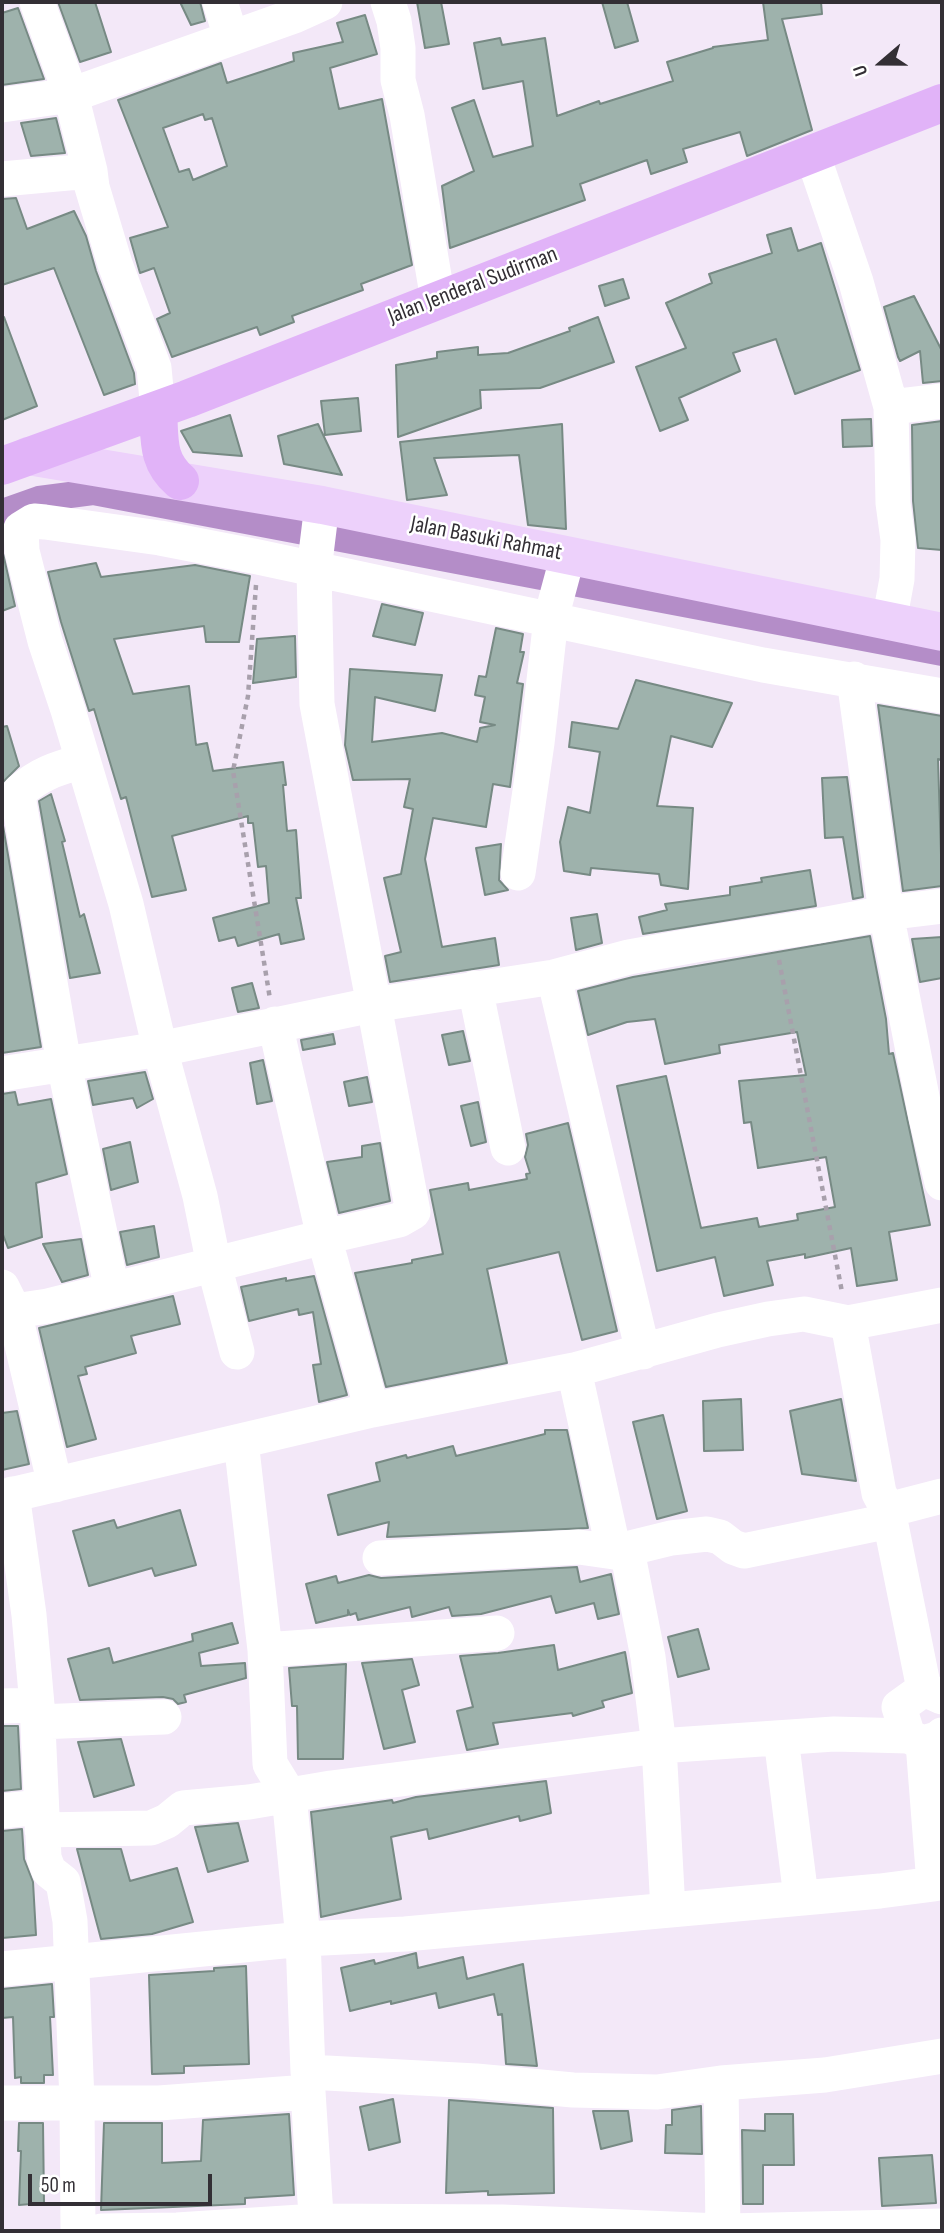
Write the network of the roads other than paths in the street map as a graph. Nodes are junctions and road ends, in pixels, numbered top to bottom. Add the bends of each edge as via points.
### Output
1 (37, 2) edge
2 (220, 2) edge
3 (325, 2) edge
4 (388, 2) edge
5 (231, 37) junction
6 (71, 95) junction
7 (942, 103) edge
8 (2, 105) edge
9 (812, 153) junction
10 (90, 171) junction
11 (2, 179) edge
12 (439, 300) junction
13 (942, 401) edge
14 (891, 407) junction
15 (158, 410) junction
16 (15, 461) edge
17 (180, 481) junction
18 (321, 515) junction
19 (565, 566) junction
20 (314, 570) junction
21 (551, 618) junction
22 (889, 622) junction
23 (942, 632) edge
24 (854, 679) junction
25 (942, 696) edge
26 (83, 761) junction
27 (518, 873) dead end
28 (942, 906) edge
29 (886, 913) junction
30 (554, 977) junction
31 (475, 988) junction
32 (372, 1005) junction
33 (275, 1024) junction
34 (160, 1049) junction
35 (928, 1051) edge
36 (64, 1064) junction
37 (2, 1074) edge
38 (508, 1148) dead end
39 (942, 1183) edge
40 (324, 1237) junction
41 (214, 1265) junction
42 (112, 1290) junction
43 (6, 1304) edge
44 (942, 1305) edge
45 (848, 1323) junction
46 (237, 1352) dead end
47 (643, 1353) junction
48 (574, 1370) junction
49 (372, 1410) junction
50 (241, 1441) junction
51 (55, 1485) junction
52 (7, 1495) edge
53 (942, 1496) edge
54 (889, 1515) junction
55 (620, 1551) junction
56 (380, 1558) dead end
57 (927, 1630) edge
58 (497, 1633) dead end
59 (265, 1650) junction
60 (933, 1693) edge
61 (2, 1706) edge
62 (38, 1714) junction
63 (164, 1717) dead end
64 (781, 1738) junction
65 (924, 1738) edge
66 (659, 1746) junction
67 (289, 1795) junction
68 (2, 1811) edge
69 (42, 1819) junction
70 (938, 1884) edge
71 (801, 1897) junction
72 (668, 1910) junction
73 (303, 1939) junction
74 (71, 1963) junction
75 (2, 1969) edge
76 (942, 2056) edge
77 (308, 2082) junction
78 (721, 2083) junction
79 (77, 2102) junction
80 (2, 2103) edge
81 (317, 2226) edge
82 (942, 2226) edge
83 (78, 2231) edge
84 (101, 2231) edge
85 (724, 2231) edge

1 - 6 street
2 - 5 street
3 - 5 street
4 - 12 street via 396,34 400,93
5 - 6 street
6 - 8 street
6 - 10 street
7 - 9 highway, Jalan Jenderal Sudirman
9 - 12 highway, Jalan Jenderal Sudirman
9 - 14 street via 856,282
10 - 11 street
10 - 15 street via 116,264 153,368
12 - 15 highway, Jalan Jenderal Sudirman
13 - 14 street
14 - 22 street via 898,540
15 - 16 highway, Jalan Jenderal Sudirman
15 - 17 highway via 164,463
16 - 17 main road, Jalan Basuki Rahmat
17 - 18 main road, Jalan Basuki Rahmat
18 - 19 main road, Jalan Basuki Rahmat
18 - 20 street
19 - 21 street
19 - 22 main road, Jalan Basuki Rahmat
20 - 21 street
20 - 26 street via 160,538 34,521 21,529 22,551 45,641
20 - 32 street via 317,704
21 - 24 street via 763,665
21 - 27 street
22 - 23 main road, Jalan Basuki Rahmat
24 - 25 street
24 - 29 street
26 - 34 street via 126,904
26 - 36 street via 46,772 20,791
28 - 29 street
29 - 30 street via 629,957
29 - 35 street
30 - 31 street
30 - 47 street
31 - 32 street
31 - 38 street
32 - 33 street
32 - 40 street via 413,1212 399,1220
33 - 34 street
33 - 40 street
34 - 36 street
34 - 41 street
35 - 39 street
36 - 37 street
36 - 42 street
40 - 41 street
40 - 49 street
41 - 42 street
41 - 46 street
42 - 43 street via 48,1306
43 - 51 street
44 - 45 street
45 - 47 street via 804,1314 768,1319
45 - 54 street via 879,1493
47 - 48 street
48 - 49 street
48 - 55 street
49 - 50 street
50 - 51 street
50 - 59 street
51 - 52 street
52 - 62 street via 29,1615
53 - 54 street
54 - 55 street via 744,1551 707,1534
54 - 57 street
55 - 56 street via 579,1547
55 - 66 street via 648,1657
57 - 60 street
58 - 59 street
59 - 67 street via 270,1764
60 - 65 street via 900,1707
61 - 62 street
62 - 63 street
62 - 69 street
64 - 65 street via 834,1734
64 - 66 street
64 - 71 street
65 - 70 street
66 - 67 street
66 - 72 street
67 - 69 street via 183,1808 151,1828
67 - 73 street
68 - 69 street
69 - 74 street via 46,1867 61,1878 67,1899
70 - 71 street
71 - 72 street
72 - 73 street
73 - 74 street
73 - 77 street
74 - 75 street
74 - 79 street
76 - 78 street via 825,2075
77 - 78 street via 476,2081 657,2092
77 - 79 street via 159,2103
77 - 81 street
78 - 85 street
79 - 80 street
79 - 83 street
81 - 84 street
81 - 85 street via 502,2222
82 - 85 street

